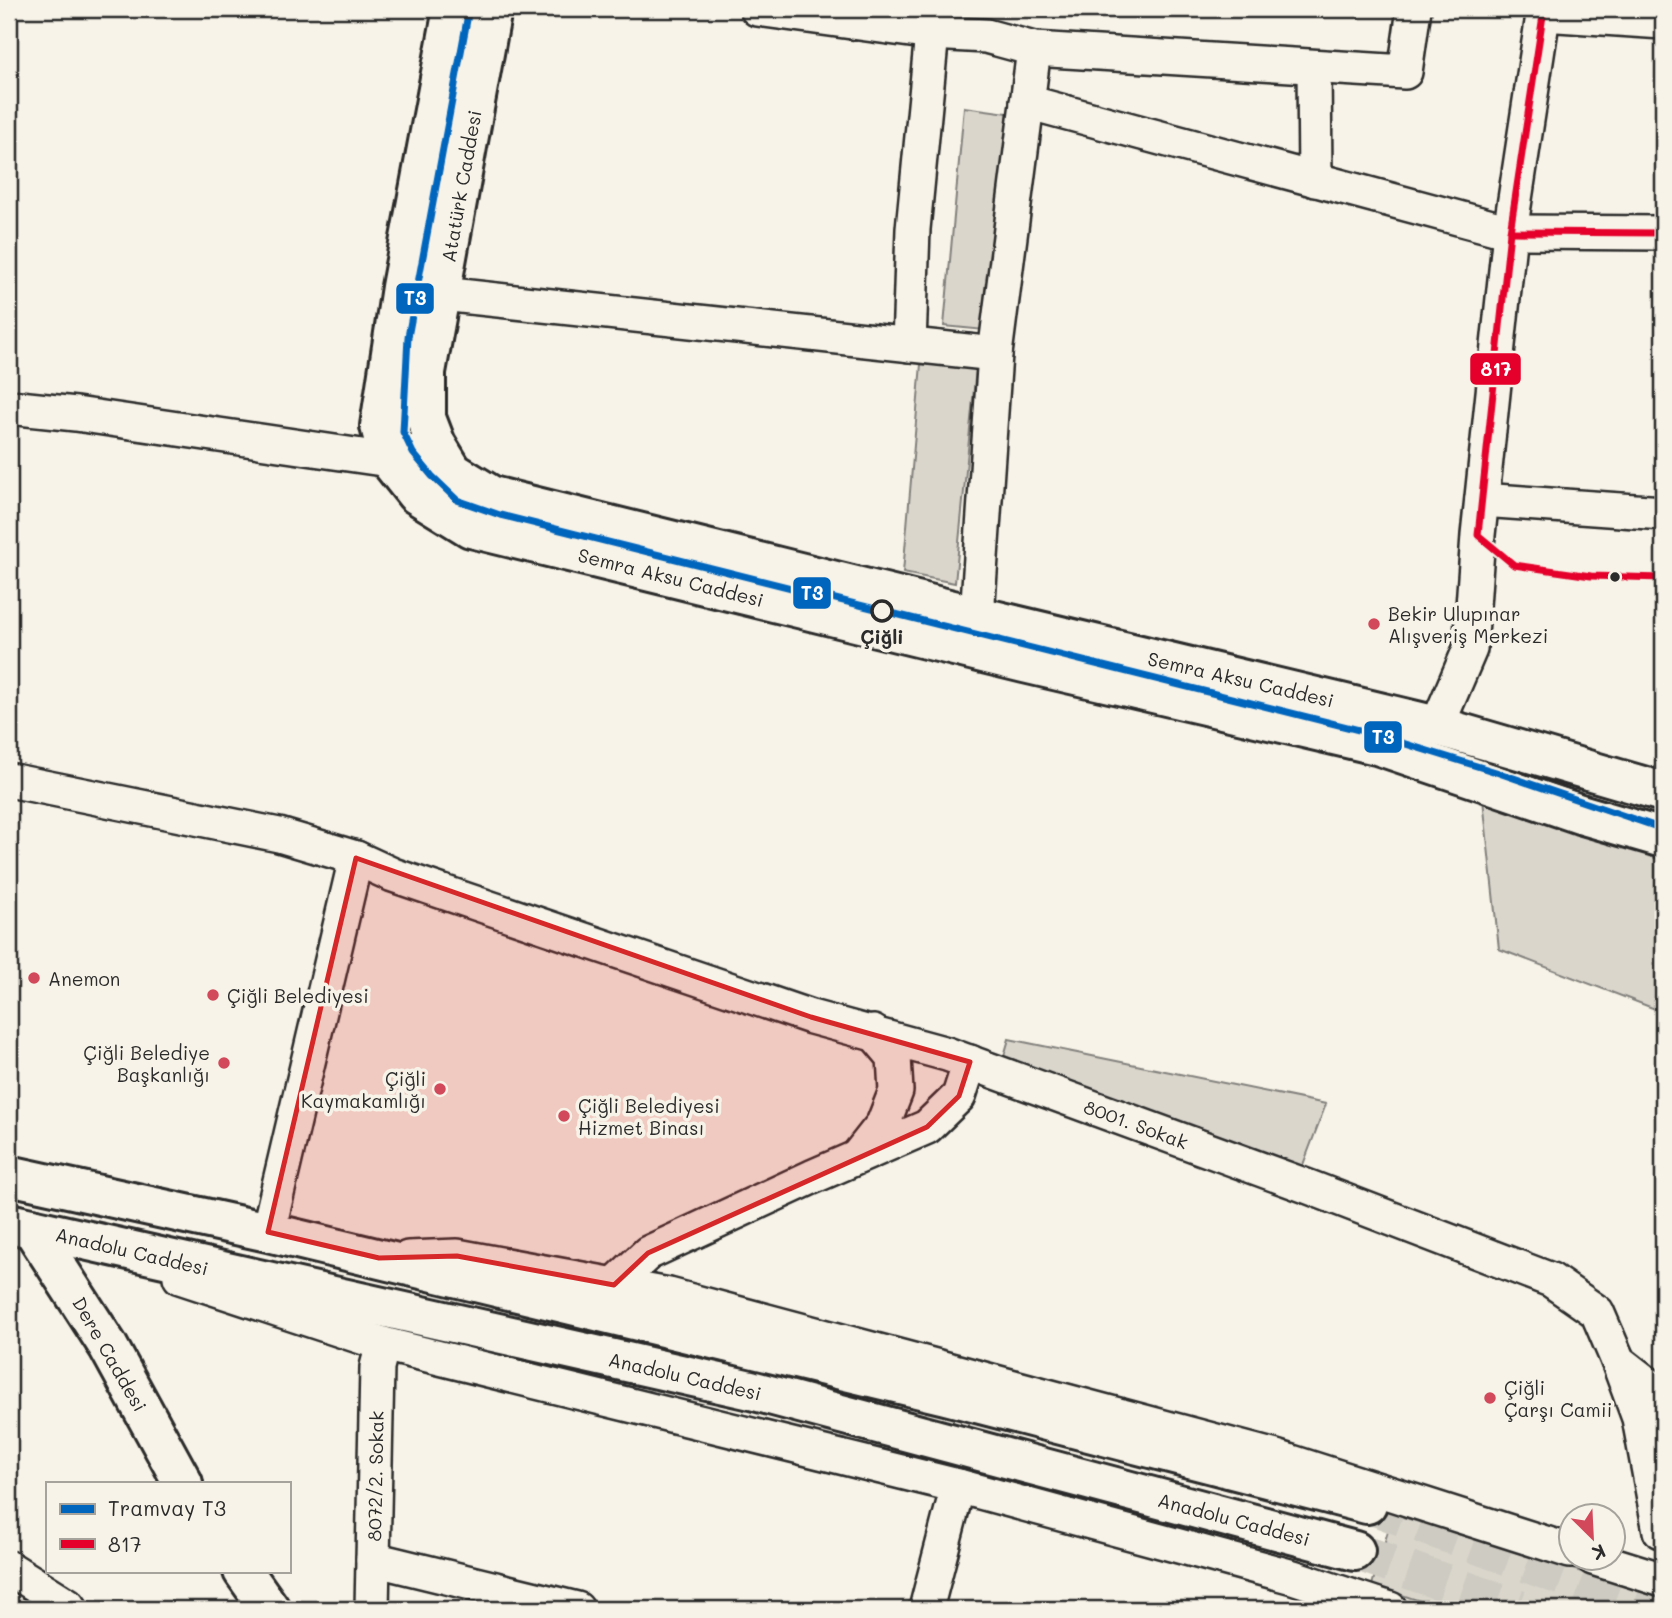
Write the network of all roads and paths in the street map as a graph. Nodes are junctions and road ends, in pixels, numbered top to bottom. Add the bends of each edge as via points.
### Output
1 (453, 9) edge
2 (492, 9) edge
3 (757, 9) edge
4 (1414, 9) edge
5 (1543, 12) edge
6 (863, 16) edge
7 (987, 22) edge
8 (1663, 22) edge
9 (932, 33) junction
10 (1034, 49) junction
11 (1314, 66) junction
12 (1027, 102) junction
13 (1315, 180) junction
14 (1510, 232) junction
15 (1663, 233) edge
16 (401, 287) junction
17 (442, 293) junction
18 (909, 345) junction
19 (995, 354) junction
20 (9, 407) edge
21 (436, 444) junction
22 (389, 460) junction
23 (1482, 500) junction
24 (1663, 513) edge
25 (977, 616) junction
26 (1437, 726) junction
27 (9, 780) edge
28 (1663, 792) edge
29 (1663, 838) edge
30 (356, 858) junction
31 (873, 1032) junction
32 (971, 1062) junction
33 (854, 1161) junction
34 (9, 1175) edge
35 (20, 1226) edge
36 (268, 1231) junction
37 (379, 1258) junction
38 (614, 1285) junction
39 (383, 1344) junction
40 (1618, 1361) junction
41 (1663, 1396) edge
42 (182, 1482) edge
43 (958, 1486) junction
44 (1367, 1504) tunnel mouth
45 (1660, 1531) dead end
46 (1556, 1547) edge
47 (1355, 1551) tunnel mouth
48 (373, 1559) junction
49 (9, 1568) edge
50 (1626, 1569) edge
51 (244, 1572) edge
52 (1663, 1580) edge
53 (71, 1609) edge
54 (270, 1609) edge
55 (372, 1609) edge
56 (577, 1609) edge
57 (926, 1609) edge
58 (1390, 1609) edge

1 - 16 main road, Atatürk Caddesi
2 - 17 main road, Atatürk Caddesi
3 - 6 street
4 - 11 street via 1405,72
5 - 8 street
5 - 14 street
6 - 9 street
7 - 9 street
7 - 10 street
9 - 18 street via 913,229
10 - 11 street
10 - 12 street
11 - 13 street
12 - 13 street
12 - 19 street
13 - 14 street
14 - 15 street
14 - 23 street
16 - 17 street
16 - 22 main road, Atatürk Caddesi via 380,426
17 - 18 street
17 - 21 main road, Atatürk Caddesi via 426,372 426,418
18 - 19 street
19 - 25 street
20 - 22 street
21 - 22 street
21 - 25 main road, Semra Aksu Caddesi via 453,472 492,496
22 - 29 main road, Semra Aksu Caddesi via 416,494 471,528 1377,745
23 - 24 street
23 - 26 street via 1470,649
25 - 26 main road, Semra Aksu Caddesi
26 - 28 main road, Semra Aksu Caddesi
27 - 30 street, 8001. Sokak via 279,835
30 - 31 street, 8001. Sokak via 811,1017
30 - 36 street
31 - 32 street, 8001. Sokak
31 - 33 street via 894,1057 896,1091 883,1124
32 - 33 street via 959,1096 927,1127
32 - 40 street, 8001. Sokak via 1550,1280 1597,1312
33 - 38 street via 648,1253
34 - 36 main road
35 - 39 street
35 - 42 main road, Dere Caddesi via 108,1346
35 - 47 main road, Anadolu Caddesi via 751,1391
36 - 37 main road
37 - 38 street via 457,1256
37 - 44 main road via 946,1395
38 - 46 street via 669,1294 1276,1457
39 - 43 street
39 - 48 street, 8072/2. Sokak via 377,1367
40 - 41 street, 8001. Sokak
40 - 45 street via 1639,1418
43 - 57 street
43 - 58 street via 1293,1577
48 - 55 street, 8072/2. Sokak
48 - 56 street
49 - 53 street
50 - 52 street
51 - 54 main road

